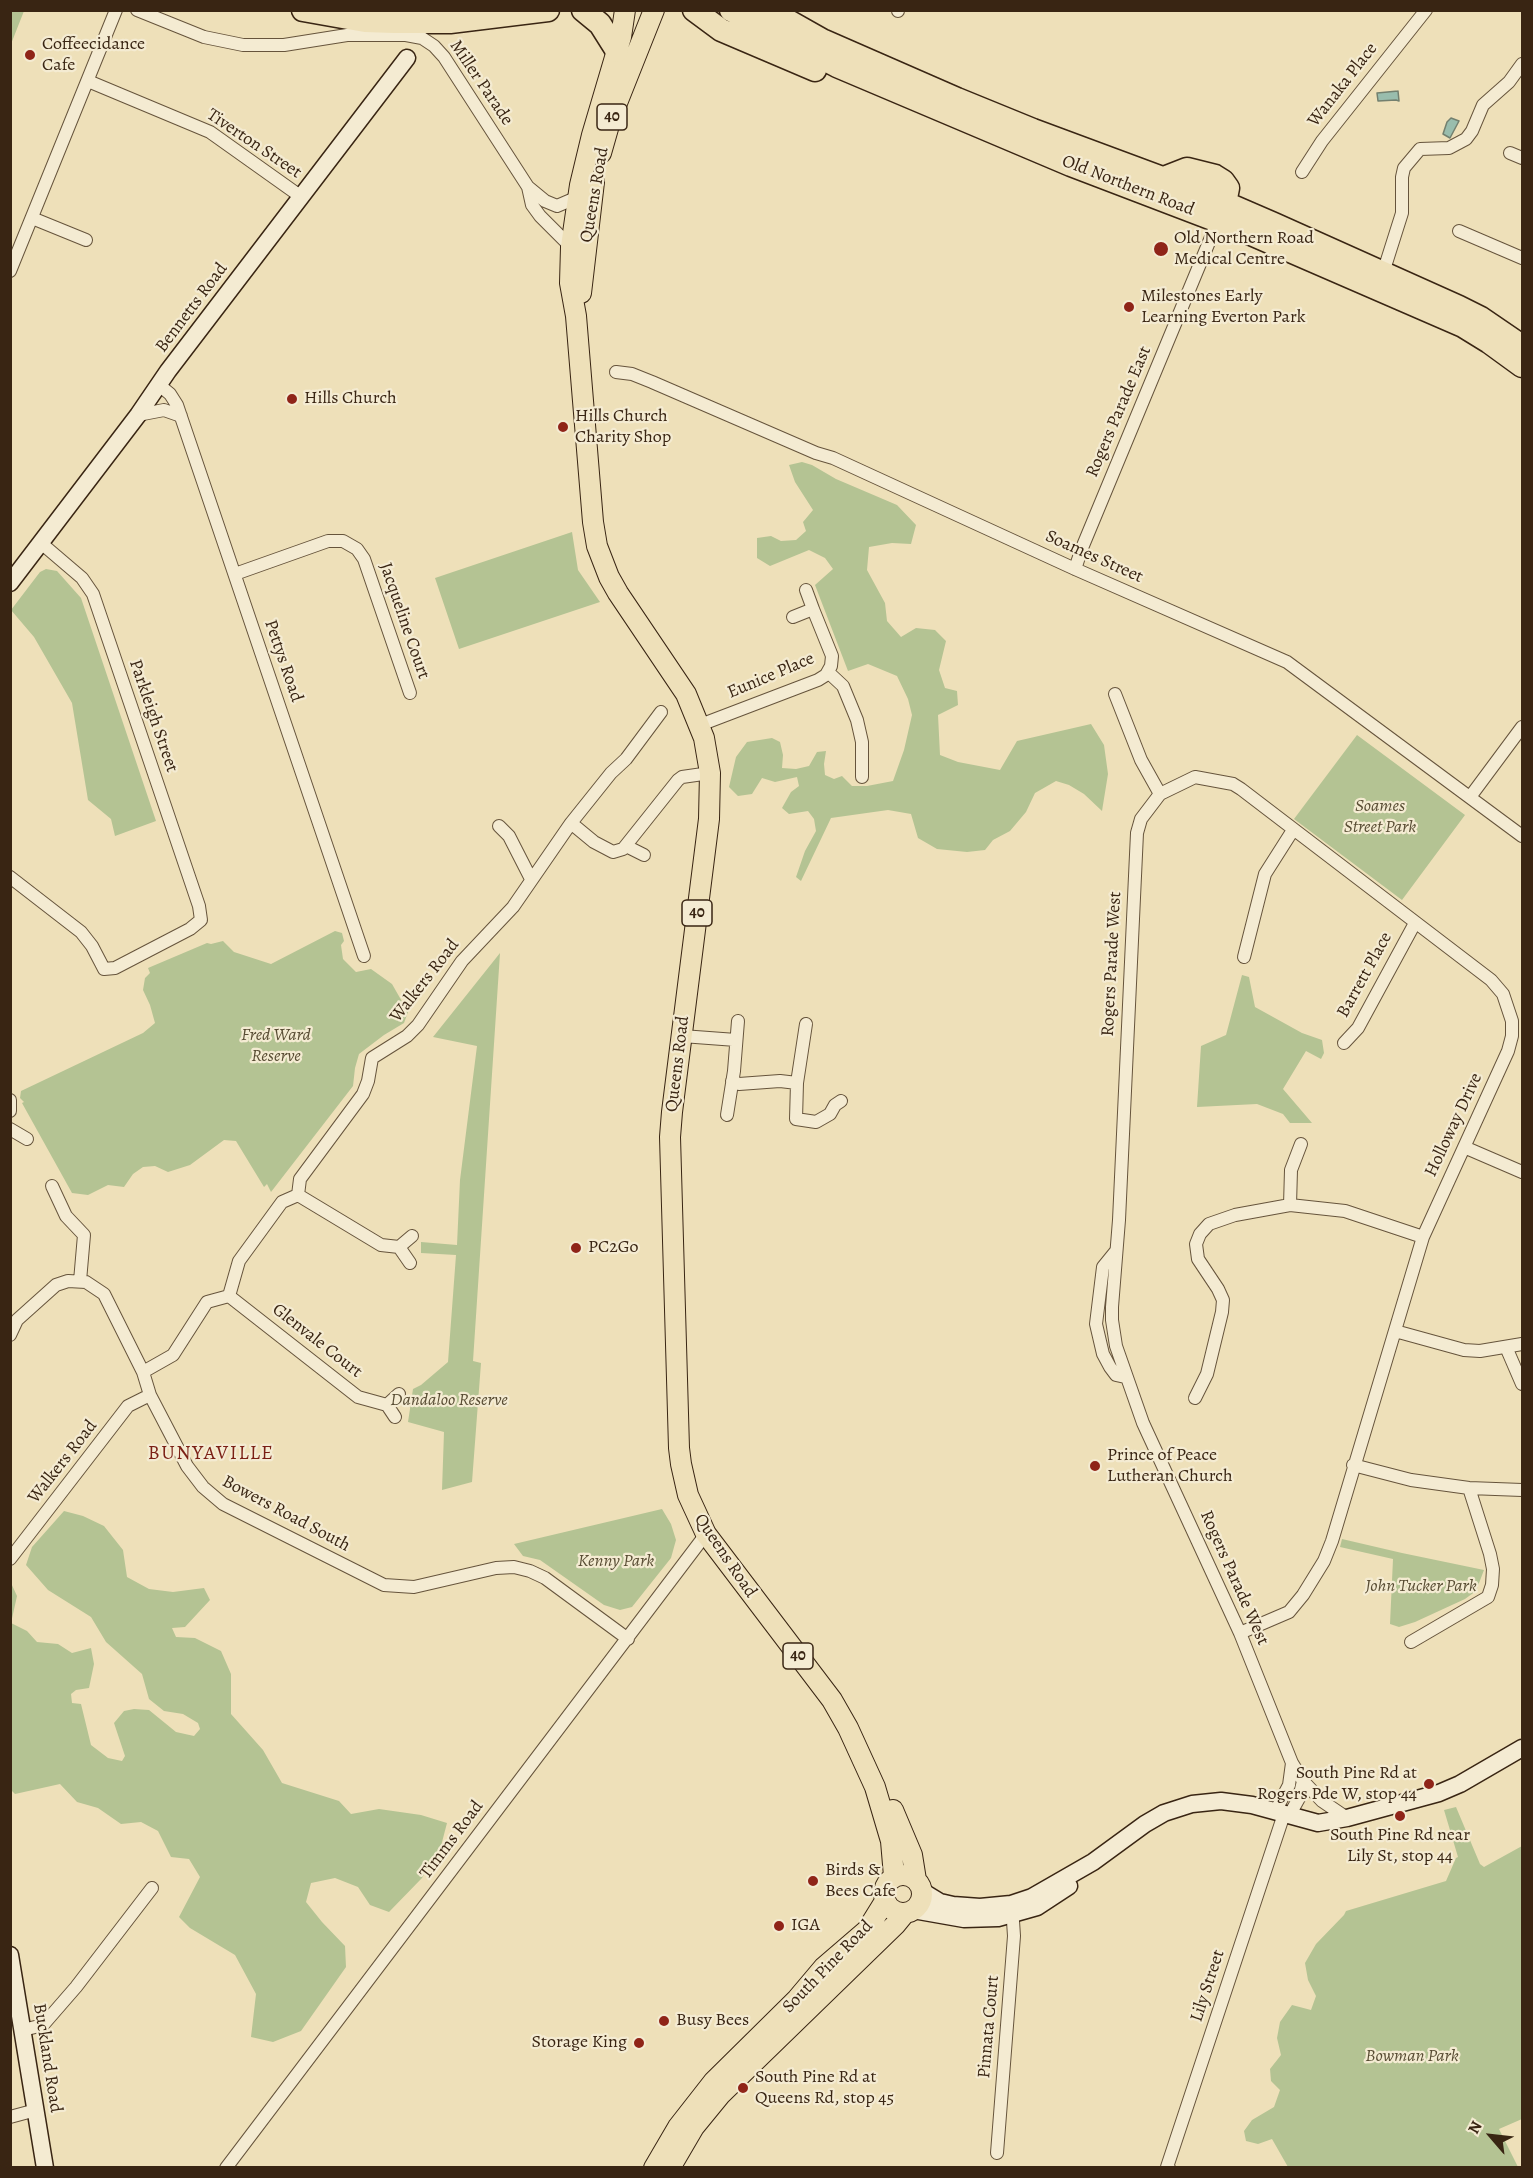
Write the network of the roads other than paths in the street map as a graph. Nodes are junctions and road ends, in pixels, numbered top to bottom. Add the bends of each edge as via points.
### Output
1 (116, 10) edge
2 (137, 10) edge
3 (303, 10) edge
4 (548, 10) edge
5 (583, 10) edge
6 (625, 10) edge
7 (654, 10) edge
8 (694, 10) edge
9 (731, 10) edge
10 (769, 10) edge
11 (799, 10) edge
12 (1426, 10) edge
13 (617, 51) junction
14 (407, 58) dead end
15 (841, 58) junction
16 (1522, 64) edge
17 (88, 81) junction
18 (1510, 153) dead end
19 (1522, 158) edge
20 (1111, 159) junction
21 (1302, 172) dead end
22 (1120, 184) junction
23 (528, 187) junction
24 (300, 196) junction
25 (578, 197) junction
26 (1221, 212) junction
27 (32, 218) junction
28 (1459, 231) dead end
29 (86, 240) dead end
30 (572, 247) junction
31 (1522, 258) edge
32 (10, 270) edge
33 (1383, 273) junction
34 (576, 316) junction
35 (1522, 346) edge
36 (1522, 366) edge
37 (616, 372) dead end
38 (159, 385) junction
39 (138, 415) junction
40 (181, 416) junction
41 (41, 543) junction
42 (1075, 569) junction
43 (234, 574) junction
44 (10, 583) edge
45 (806, 590) dead end
46 (813, 609) junction
47 (794, 617) dead end
48 (828, 672) junction
49 (410, 693) dead end
50 (1115, 694) dead end
51 (661, 712) dead end
52 (700, 725) junction
53 (1522, 727) edge
54 (710, 773) junction
55 (862, 777) dead end
56 (1160, 794) junction
57 (1470, 797) junction
58 (571, 823) junction
59 (499, 826) dead end
60 (1293, 830) junction
61 (1522, 836) edge
62 (626, 846) junction
63 (644, 855) dead end
64 (10, 877) edge
65 (531, 879) junction
66 (1414, 923) junction
67 (364, 956) dead end
68 (1244, 957) dead end
69 (738, 1022) dead end
70 (806, 1024) dead end
71 (682, 1036) junction
72 (736, 1040) junction
73 (1344, 1043) dead end
74 (732, 1081) junction
75 (797, 1083) junction
76 (10, 1100) edge
77 (841, 1101) dead end
78 (10, 1111) edge
79 (727, 1115) dead end
80 (10, 1130) edge
81 (27, 1139) dead end
82 (1301, 1144) dead end
83 (1464, 1147) junction
84 (1522, 1172) edge
85 (52, 1186) dead end
86 (298, 1195) junction
87 (1290, 1205) junction
88 (412, 1236) dead end
89 (1423, 1237) junction
90 (399, 1246) junction
91 (410, 1263) dead end
92 (81, 1281) junction
93 (229, 1296) junction
94 (1395, 1330) junction
95 (10, 1335) edge
96 (1522, 1344) edge
97 (1506, 1347) junction
98 (143, 1372) junction
99 (1522, 1384) edge
100 (399, 1394) dead end
101 (150, 1395) junction
102 (1195, 1398) dead end
103 (387, 1405) junction
104 (395, 1417) dead end
105 (1353, 1465) junction
106 (1469, 1488) junction
107 (1522, 1490) edge
108 (706, 1534) junction
109 (10, 1559) edge
110 (1240, 1633) junction
111 (628, 1639) junction
112 (1411, 1642) dead end
113 (1522, 1748) edge
114 (1292, 1763) junction
115 (1303, 1781) junction
116 (875, 1787) junction
117 (1283, 1814) junction
118 (1347, 1818) junction
119 (894, 1876) junction
120 (919, 1886) junction
121 (152, 1888) dead end
122 (885, 1901) junction
123 (1012, 1910) junction
124 (909, 1912) junction
125 (10, 1955) edge
126 (23, 2030) junction
127 (36, 2110) junction
128 (10, 2116) edge
129 (997, 2153) dead end
130 (1168, 2167) edge
131 (45, 2168) edge
132 (226, 2168) edge
133 (654, 2168) edge
134 (670, 2168) edge

1 - 17 street
2 - 23 street, Miller Parade via 204,37 243,45 284,45 347,35 422,38 444,57
3 - 4 highway via 393,22 474,20
5 - 13 highway via 600,24
6 - 13 main road, Queens Road / 40
7 - 34 main road, Queens Road / 40 via 604,139 592,195
8 - 22 highway via 721,30 1041,168 1096,187
9 - 15 highway, Old Northern Road
10 - 15 highway, Old Northern Road
11 - 20 highway via 833,29 1086,138
12 - 21 street, Wanaka Place
13 - 25 main road, Queens Road / 40 via 591,135
14 - 24 street, Bennetts Road
15 - 20 highway, Old Northern Road
15 - 22 highway, Old Northern Road
16 - 33 street via 1483,105 1466,140 1449,148 1420,150 1404,168 1402,213
17 - 24 street, Tiverton Street via 210,132
17 - 27 street
18 - 19 street
20 - 26 highway, Old Northern Road via 1164,178
22 - 26 highway, Old Northern Road
23 - 25 street, Miller Parade via 552,205
23 - 30 street, Miller Parade via 532,205 540,216
24 - 38 street, Bennetts Road
25 - 30 main road, Queens Road / 40
26 - 33 highway, Old Northern Road
26 - 36 highway, Old Northern Road via 1463,326
26 - 42 street, Rogers Parade East
27 - 29 street
27 - 32 street
28 - 31 street
30 - 34 main road, Queens Road / 40 via 570,283
33 - 35 highway, Old Northern Road via 1481,318
34 - 52 main road, Queens Road / 40 via 597,546 613,585 686,694
37 - 42 street, Soames Street via 632,374 833,458
38 - 39 street, Bennetts Road
38 - 40 street, Pettys Road via 170,394
39 - 40 street via 164,410
39 - 41 street, Bennetts Road
40 - 43 street, Pettys Road
41 - 44 street, Bennetts Road
41 - 64 street, Parkleigh Street via 82,578 93,594 201,920 115,968 104,969 81,932
42 - 57 street, Soames Street via 1287,662
43 - 49 street, Jacqueline Court via 328,541 343,541 357,549 364,559
43 - 67 street, Pettys Road
45 - 46 street, Eunice Place
46 - 47 street
46 - 48 street, Eunice Place via 832,656
48 - 52 street, Eunice Place via 818,680
48 - 55 street via 843,686 858,726
50 - 56 street via 1141,760
51 - 58 street, Walkers Road
52 - 54 main road, Queens Road / 40
53 - 57 street
54 - 62 street via 678,780
54 - 71 main road, Queens Road / 40 via 710,819
56 - 60 street, Holloway Drive via 1195,777 1233,784
56 - 110 street, Rogers Parade West via 1141,819 1137,833 1112,1320 1125,1377 1143,1423
57 - 61 street, Soames Street
58 - 62 street via 613,852
58 - 65 street, Walkers Road
59 - 65 street via 509,836
60 - 66 street, Holloway Drive
60 - 68 street via 1265,874
62 - 63 street
65 - 86 street, Walkers Road via 513,907 462,962 418,1025 372,1058 363,1094 300,1179
66 - 73 street, Barrett Place via 1358,1028
66 - 83 street, Holloway Drive via 1491,980 1503,994 1512,1021 1508,1051
69 - 72 street
70 - 75 street
71 - 72 street
71 - 108 main road, Queens Road / 40 via 670,1137 679,1448 688,1495
72 - 74 street
74 - 75 street
74 - 79 street
75 - 77 street via 796,1119 816,1122
76 - 78 street
80 - 81 street
82 - 87 street via 1291,1170
83 - 84 street
83 - 89 street, Holloway Drive
85 - 92 street via 66,1216 84,1235
86 - 90 street via 381,1245
86 - 93 street via 282,1202 239,1262
87 - 89 street via 1345,1211
87 - 102 street via 1235,1215 1209,1224 1200,1234 1196,1244 1198,1259 1218,1289 1222,1312 1207,1374
88 - 90 street
89 - 94 street, Holloway Drive
90 - 91 street
92 - 95 street via 56,1285 18,1320
92 - 98 street, Bowers Road South via 104,1294
93 - 98 street via 207,1302 173,1355
93 - 103 street, Glenvale Court via 358,1397
94 - 97 street via 1464,1350
94 - 105 street, Holloway Drive
96 - 97 street
97 - 99 street
98 - 101 street, Bowers Road South
100 - 103 street
101 - 109 street, Walkers Road via 128,1406
101 - 111 street, Bowers Road South via 187,1466 212,1496 370,1580 399,1588 414,1587 514,1567 545,1578
103 - 104 street
105 - 106 street via 1411,1480
105 - 110 street, Holloway Drive via 1332,1541 1304,1595 1288,1612
106 - 107 street
106 - 112 street via 1493,1569 1488,1597
108 - 111 street, Timms Road
108 - 116 main road, Queens Road / 40 via 832,1700
110 - 114 street, Rogers Parade West
111 - 132 street, Timms Road
113 - 118 street via 1439,1793
114 - 115 street, Rogers Parade West
114 - 117 street
115 - 117 street via 1299,1798
115 - 118 street, Rogers Parade West via 1322,1801
116 - 119 main road, Queens Road / 40 via 891,1841
116 - 120 main road, Queens Road / 40 via 895,1815 912,1855
117 - 118 street via 1318,1823
117 - 123 street via 1221,1801 1192,1804 1164,1813 1093,1862
117 - 130 street, Lily Street
119 - 120 main road via 906,1874
119 - 122 main road, 40 via 886,1884
120 - 123 street via 940,1902
120 - 124 main road via 921,1902
121 - 126 street via 43,2025
122 - 124 main road via 893,1911
122 - 133 main road, South Pine Road / 40 via 867,1930 824,1967 706,2089 670,2138
123 - 124 street via 991,1919
123 - 129 street, Pinnata Court via 1014,1940
124 - 134 main road, South Pine Road via 721,2094 694,2127
125 - 126 street, Buckland Road
126 - 127 street, Buckland Road
127 - 128 street
127 - 131 street, Buckland Road

